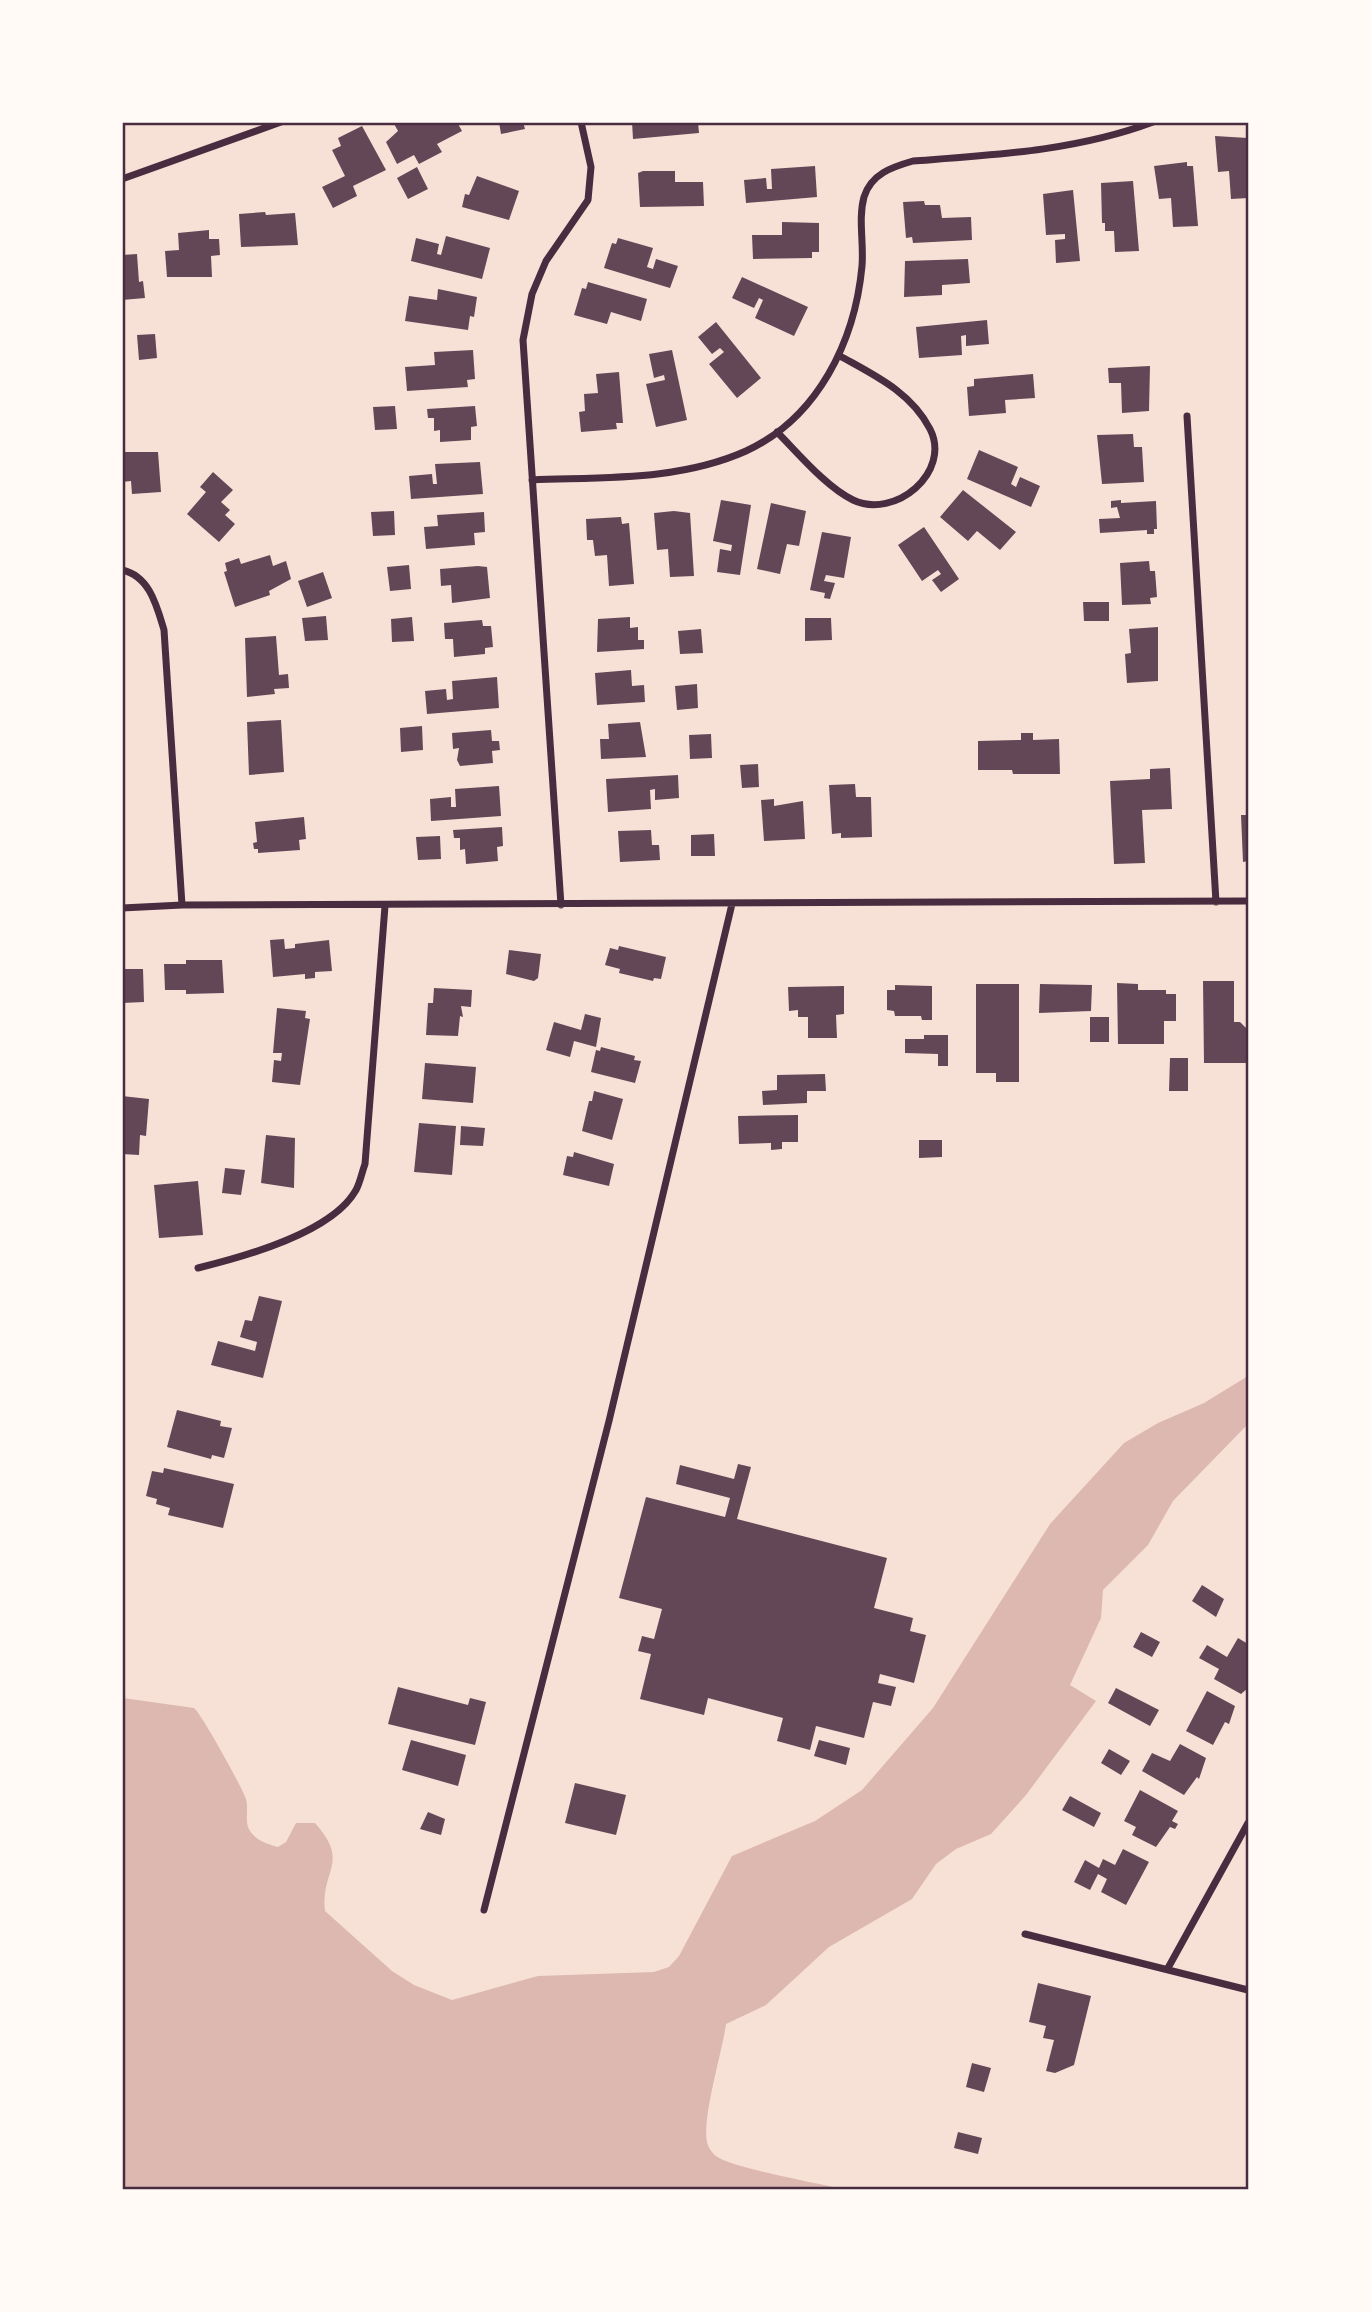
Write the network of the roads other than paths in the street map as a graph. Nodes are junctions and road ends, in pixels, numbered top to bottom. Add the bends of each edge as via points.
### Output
1 (281, 122) edge
2 (581, 122) edge
3 (1153, 122) edge
4 (122, 179) edge
5 (840, 356) junction
6 (1187, 416) dead end
7 (777, 432) junction
8 (532, 480) junction
9 (122, 570) edge
10 (1248, 901) edge
11 (1216, 902) junction
12 (732, 904) junction
13 (183, 905) junction
14 (561, 905) junction
15 (384, 906) junction
16 (122, 908) edge
17 (198, 1268) dead end
18 (1248, 1823) edge
19 (484, 1910) dead end
20 (1025, 1934) dead end
21 (1168, 1968) junction
22 (1248, 1990) edge

1 - 4 street
2 - 8 street via 591,167 588,200 546,261 532,294 523,340
3 - 5 street via 1123,134 1043,150 913,162 892,167 873,180 864,196 860,289
5 - 7 street via 806,405
5 - 7 street via 888,383 922,415 932,432 933,456 920,485 905,498 881,504 853,500
6 - 11 street
7 - 8 street via 747,450 697,469
8 - 14 street
9 - 13 street via 131,572 154,594 164,630
10 - 11 street
11 - 12 street
12 - 14 street
12 - 19 street via 609,1421
13 - 15 street
13 - 16 street
14 - 15 street
15 - 17 street via 365,1164 356,1190 325,1221 263,1249
18 - 21 street
20 - 21 street
21 - 22 street

